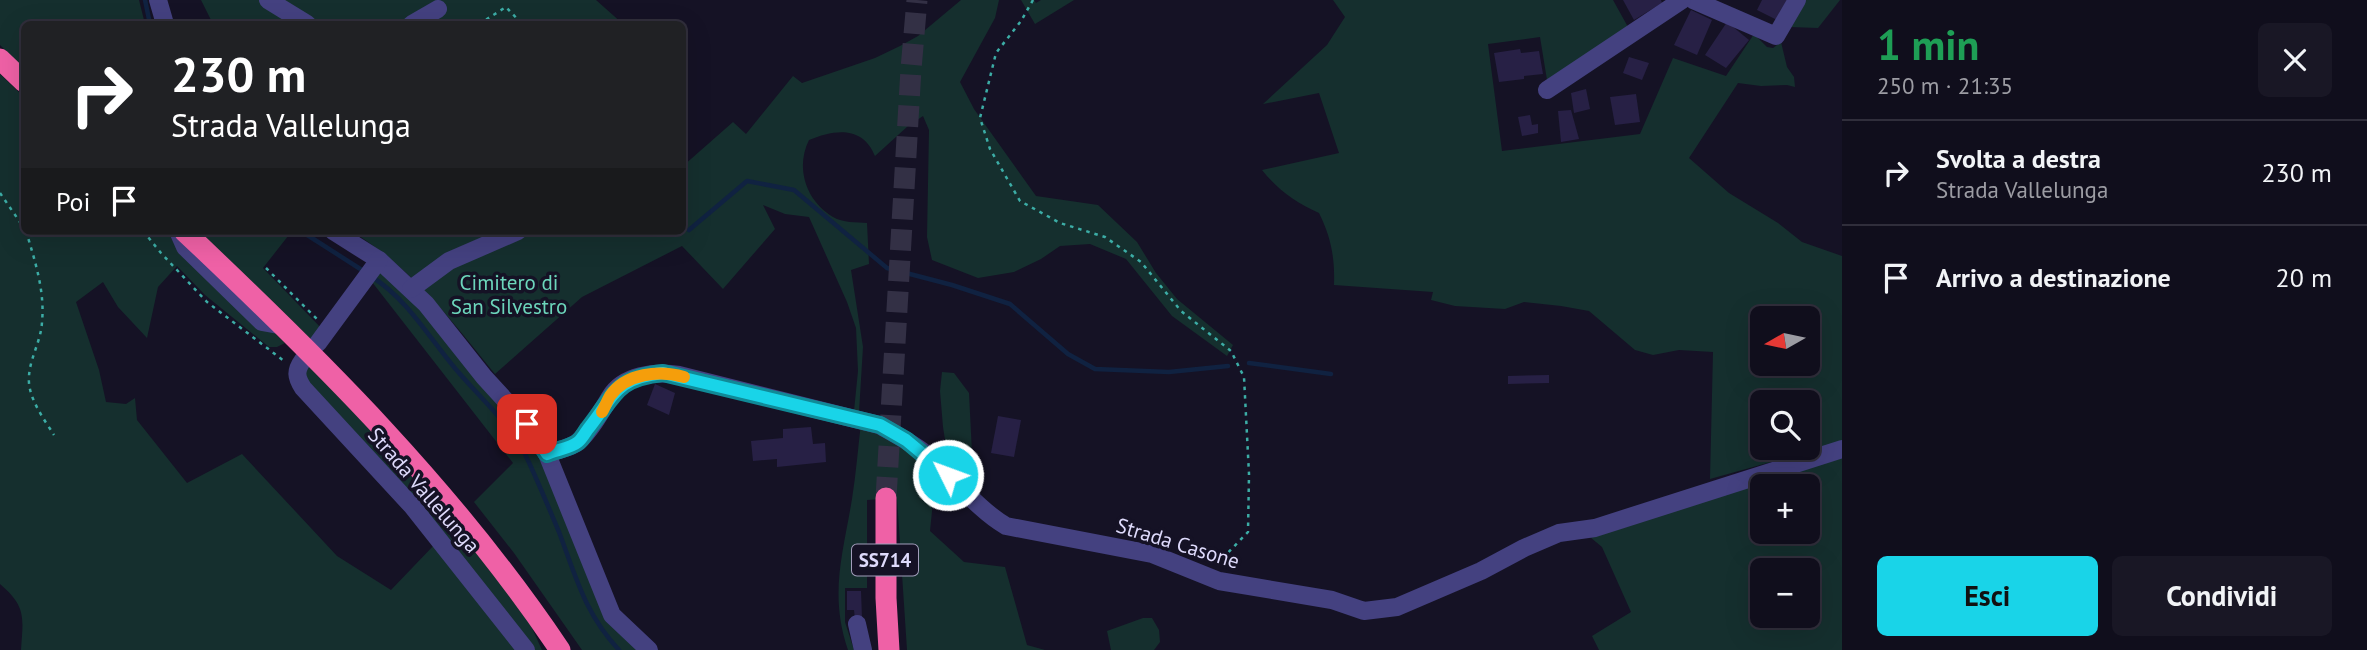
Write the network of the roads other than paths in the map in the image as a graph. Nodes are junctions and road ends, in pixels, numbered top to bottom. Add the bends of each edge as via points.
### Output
1 (268, 0) edge
2 (1682, 0) edge
3 (1693, 0) edge
4 (1797, 0) edge
5 (162, 2) edge
6 (438, 9) dead end
7 (165, 21) edge
8 (302, 21) edge
9 (417, 21) edge
10 (0, 59) edge
11 (21, 79) edge
12 (1547, 90) dead end
13 (180, 235) edge
14 (188, 235) edge
15 (339, 235) edge
16 (509, 235) edge
17 (379, 260) junction
18 (411, 289) junction
19 (284, 326) junction
20 (323, 336) road end
21 (303, 360) dead end
22 (1842, 449) edge
23 (547, 454) junction
24 (886, 498) tunnel mouth
25 (857, 624) dead end
26 (555, 642) edge
27 (526, 650) edge
28 (575, 650) edge
29 (649, 650) edge
30 (863, 650) edge
31 (888, 650) edge

1 - 8 street
2 - 12 street
3 - 4 street via 1776,36
5 - 7 street
6 - 9 street
10 - 11 highway
13 - 19 street via 185,247 262,322
14 - 19 highway
15 - 17 street
16 - 18 street via 449,261
17 - 18 street
17 - 20 street
18 - 23 street via 527,424
19 - 26 highway via 447,498
21 - 27 street, Strada Vallelunga via 296,371 303,388 412,506
22 - 23 street, Strada Casone via 1595,528 1559,533 1397,607 1364,611 1332,600 1219,581 1152,554 1006,526 929,457 880,425 671,374 646,374 629,381 611,394 576,444
23 - 29 street via 612,615
24 - 31 highway, SS714
25 - 30 street
26 - 28 highway via 566,638

